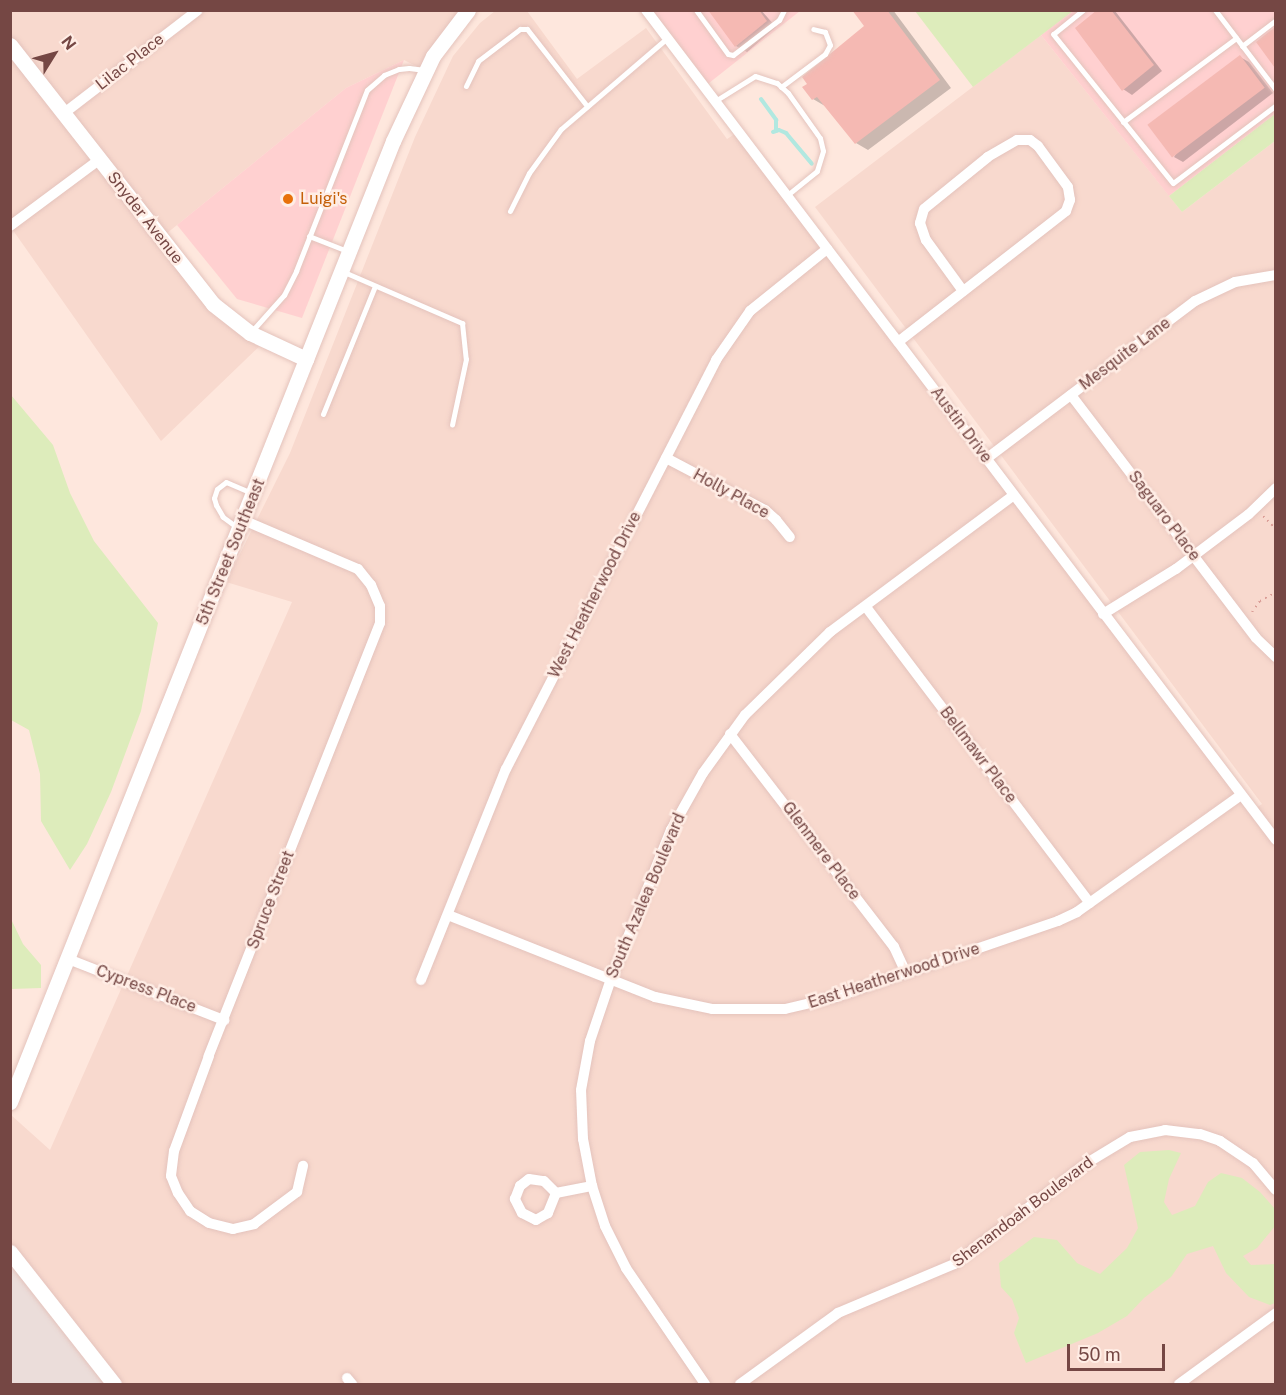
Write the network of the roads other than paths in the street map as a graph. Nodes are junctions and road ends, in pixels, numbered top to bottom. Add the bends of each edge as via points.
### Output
1 (198, 10) edge
2 (468, 10) edge
3 (646, 10) edge
4 (696, 10) edge
5 (784, 10) edge
6 (1083, 10) edge
7 (1215, 10) edge
8 (1275, 20) edge
9 (813, 29) dead end
10 (667, 38) junction
11 (1236, 38) junction
12 (10, 45) edge
13 (1242, 46) junction
14 (426, 70) junction
15 (466, 86) dead end
16 (781, 87) junction
17 (1275, 90) edge
18 (715, 101) junction
19 (1275, 105) edge
20 (587, 106) junction
21 (63, 114) junction
22 (1123, 122) junction
23 (99, 160) junction
24 (786, 196) junction
25 (510, 212) dead end
26 (10, 226) edge
27 (309, 236) junction
28 (827, 249) junction
29 (350, 252) junction
30 (342, 272) junction
31 (1275, 275) edge
32 (375, 286) junction
33 (963, 291) junction
34 (250, 333) junction
35 (898, 342) junction
36 (306, 359) junction
37 (1071, 394) junction
38 (323, 414) dead end
39 (452, 425) dead end
40 (666, 458) junction
41 (986, 459) junction
42 (1275, 488) edge
43 (254, 493) junction
44 (1014, 495) junction
45 (241, 525) junction
46 (790, 537) dead end
47 (1194, 556) junction
48 (866, 608) junction
49 (1103, 614) junction
50 (1275, 657) edge
51 (730, 734) junction
52 (1241, 795) junction
53 (1275, 840) edge
54 (1090, 903) junction
55 (448, 915) junction
56 (68, 958) junction
57 (905, 971) junction
58 (611, 979) junction
59 (421, 980) dead end
60 (224, 1020) junction
61 (15, 1075) edge
62 (10, 1102) edge
63 (303, 1166) dead end
64 (592, 1186) junction
65 (1275, 1190) edge
66 (555, 1193) dead end
67 (10, 1252) edge
68 (1275, 1313) edge
69 (114, 1384) edge
70 (705, 1384) edge
71 (740, 1384) edge
72 (1179, 1384) edge

1 - 21 street, Lilac Place
2 - 14 main road, 5th Street Southeast
3 - 10 street, Austin Drive
4 - 5 lane via 728,54 733,55 778,20
6 - 22 lane via 1053,34
7 - 11 lane
8 - 13 lane
9 - 16 lane via 825,32 830,45 825,54
10 - 18 street, Austin Drive
10 - 20 lane
11 - 13 lane
11 - 22 lane
12 - 21 main road, Snyder Avenue
13 - 17 lane
14 - 27 lane via 399,69 384,75 367,90
14 - 29 main road, 5th Street Southeast via 393,141
15 - 20 lane via 478,62 520,29 527,29
16 - 18 lane via 755,76
16 - 24 lane via 822,144 822,161 817,171
18 - 24 street, Austin Drive
19 - 22 lane via 1173,183
20 - 25 lane via 561,129 529,173
21 - 23 main road, Snyder Avenue
23 - 26 street
23 - 34 main road, Snyder Avenue via 213,304
24 - 28 street, Austin Drive
27 - 29 lane
27 - 34 lane via 284,295
28 - 35 street, Austin Drive
28 - 40 street, West Heatherwood Drive via 760,301 739,323
29 - 30 main road, 5th Street Southeast
30 - 32 lane
30 - 36 main road, 5th Street Southeast
31 - 37 street, Mesquite Lane via 1235,282 1195,301
32 - 38 lane
32 - 39 lane via 462,323 466,359
33 - 33 street via 1066,211 1070,200 1068,187 1030,140 1017,140 988,157 924,209 920,223 926,240
33 - 35 street
34 - 36 main road, Snyder Avenue
35 - 41 street, Austin Drive
36 - 43 main road, 5th Street Southeast
37 - 41 street, Mesquite Lane
37 - 47 street, Saguaro Place
40 - 46 street, Holly Place via 765,510
40 - 55 street, West Heatherwood Drive via 506,769
41 - 44 street, Austin Drive
42 - 47 street
43 - 45 main road, 5th Street Southeast
43 - 45 lane via 226,482 217,489 214,498 223,517
44 - 48 street, South Azalea Boulevard
44 - 49 street, Austin Drive
45 - 56 main road, 5th Street Southeast
45 - 60 street, Spruce Street via 358,569 376,596 380,623
47 - 49 street
47 - 50 street, Saguaro Place
48 - 51 street, South Azalea Boulevard via 804,655
48 - 54 street, Bellmawr Place
49 - 52 street, Austin Drive
51 - 57 street, Glenmere Place via 894,947
51 - 58 street, South Azalea Boulevard via 670,830
52 - 53 street, Austin Drive
52 - 54 street, East Heatherwood Drive
54 - 57 street, East Heatherwood Drive via 1058,921
55 - 58 street, East Heatherwood Drive
55 - 59 street, West Heatherwood Drive
56 - 60 street, Cypress Place
56 - 61 main road, 5th Street Southeast
57 - 58 street, East Heatherwood Drive via 810,1004 749,1010 691,1006
58 - 64 street, South Azalea Boulevard via 590,1041 581,1090 583,1139
60 - 63 street, Spruce Street via 174,1151 171,1176 178,1193 190,1211 210,1223 233,1229 261,1220 297,1192
61 - 62 main road, 5th Street Southeast
64 - 66 street
64 - 70 street, South Azalea Boulevard via 604,1226 626,1268
65 - 71 street, Shenandoah Boulevard via 1253,1163 1220,1141 1165,1130 1130,1137 1087,1163 954,1264 838,1313
67 - 69 main road
68 - 72 street

